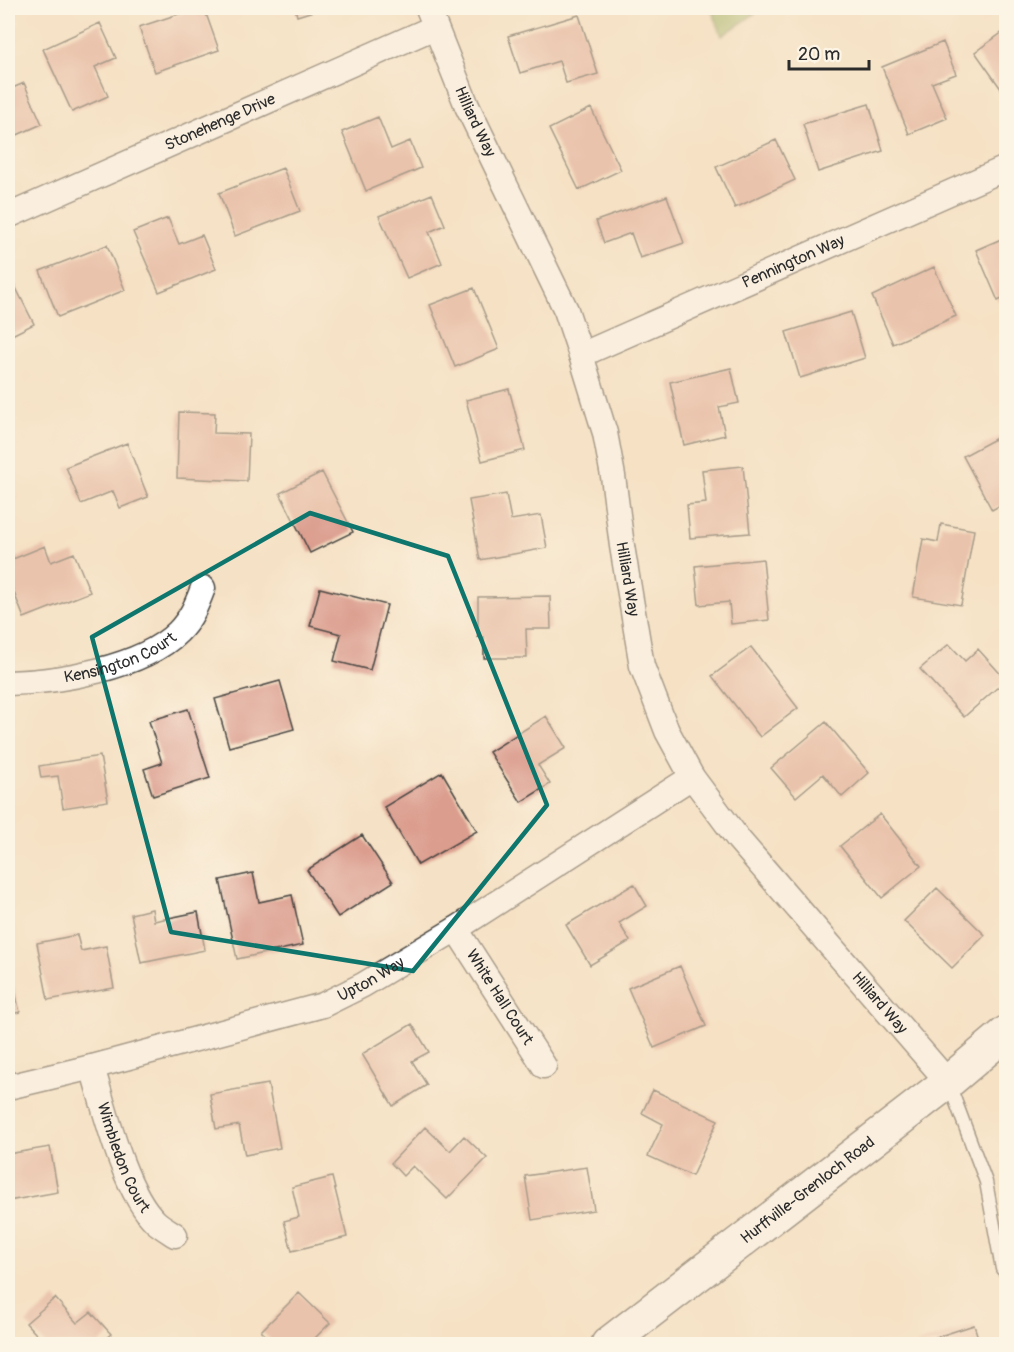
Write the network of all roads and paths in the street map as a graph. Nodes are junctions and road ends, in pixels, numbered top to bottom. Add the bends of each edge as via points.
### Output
1 (431, 17) edge
2 (1006, 168) edge
3 (8, 216) edge
4 (581, 355) junction
5 (203, 588) dead end
6 (8, 683) edge
7 (692, 777) junction
8 (456, 929) junction
9 (1006, 1033) edge
10 (544, 1066) dead end
11 (92, 1067) junction
12 (948, 1082) junction
13 (8, 1088) edge
14 (175, 1235) dead end
15 (1002, 1269) dead end
16 (608, 1344) edge

1 - 3 street, Stonehenge Drive
1 - 4 street, Hilliard Way via 467,106 566,310
2 - 4 street, Pennington Way
4 - 7 street, Hilliard Way via 607,444 642,666 667,731
5 - 6 street, Kensington Court via 194,612 160,646 86,674 35,683
7 - 8 street, Upton Way
7 - 12 street, Hilliard Way via 739,840
8 - 10 street, White Hall Court
8 - 11 street, Upton Way via 323,1005
9 - 12 main road, Hurffville-Grenloch Road
11 - 13 street, Upton Way
11 - 14 street, Wimbledon Court via 125,1173 155,1221
12 - 15 lane via 986,1182
12 - 16 main road, Hurffville-Grenloch Road

